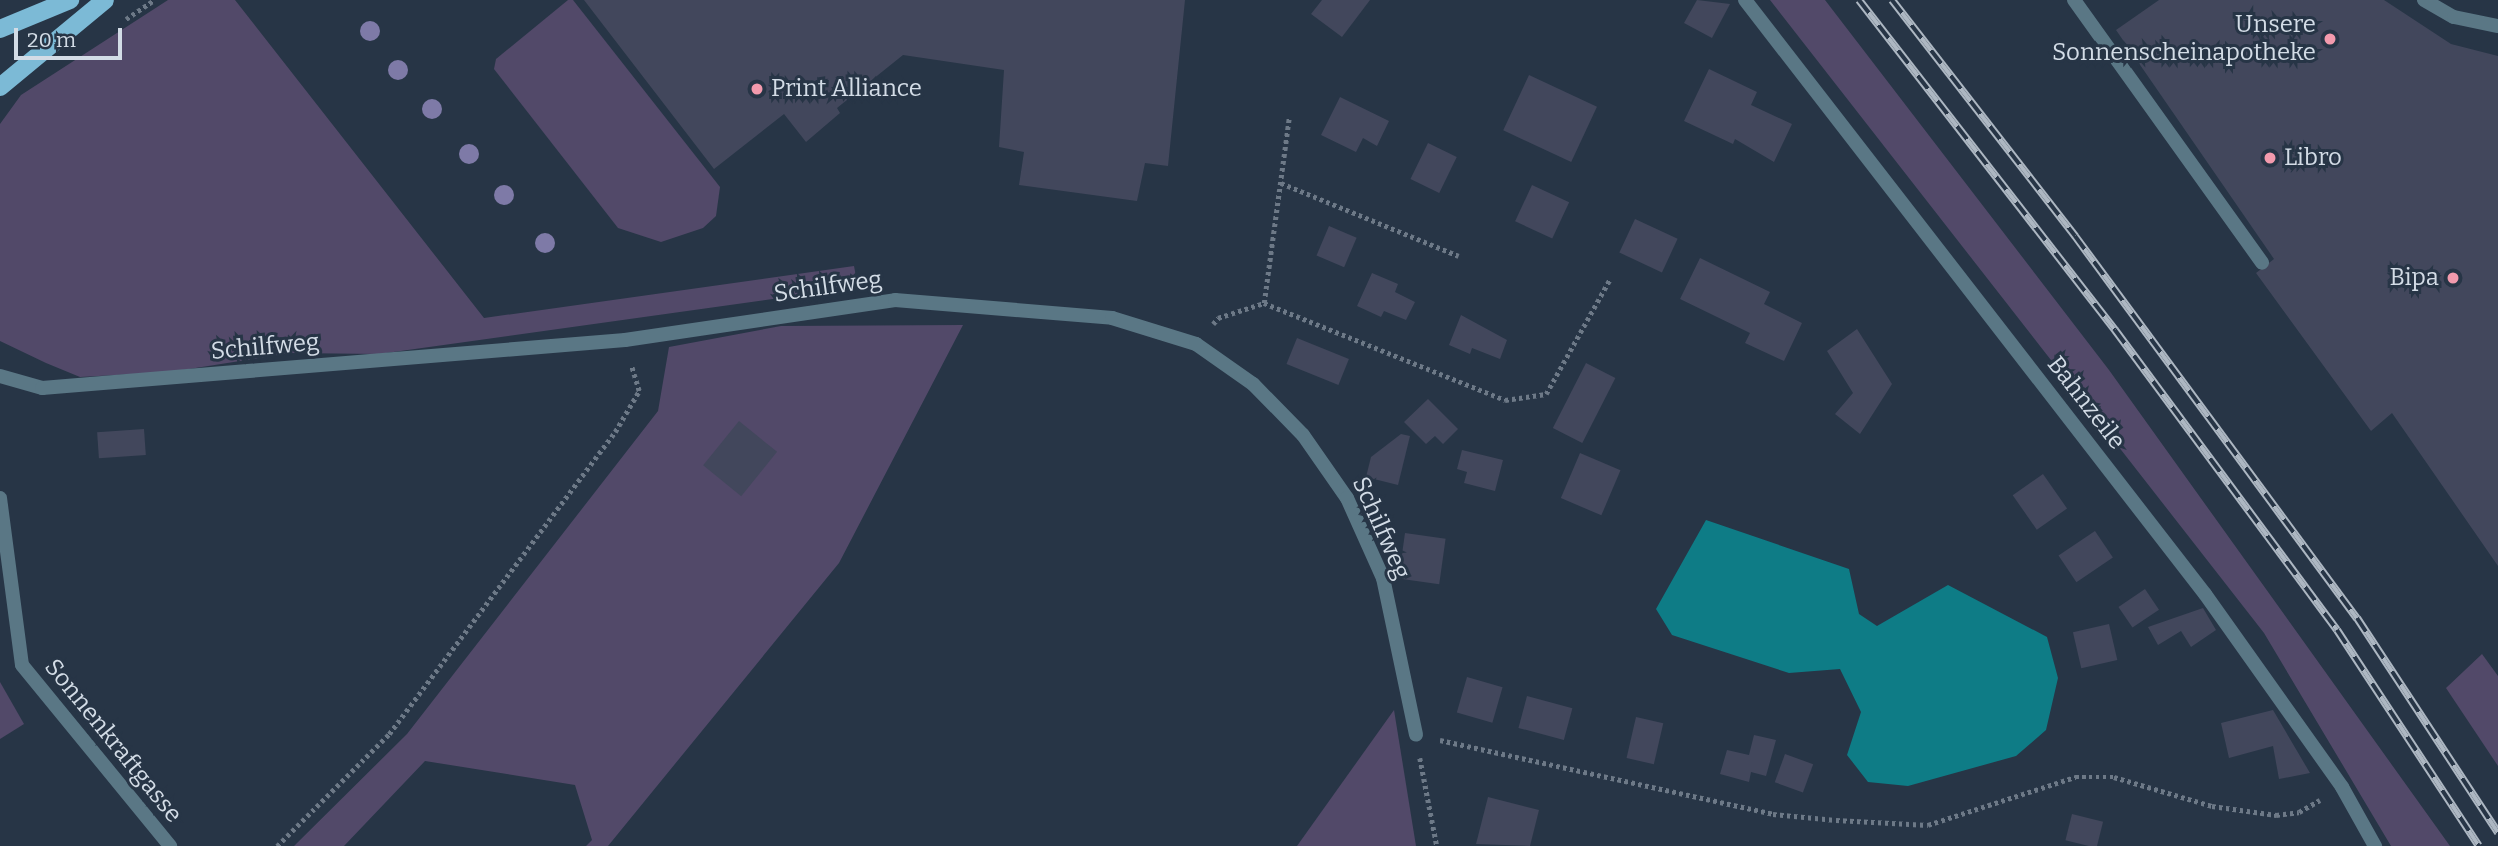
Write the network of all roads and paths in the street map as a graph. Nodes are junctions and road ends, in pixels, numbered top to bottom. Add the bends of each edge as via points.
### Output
1 (71, 0) edge
2 (105, 0) edge
3 (1745, 0) edge
4 (2074, 0) edge
5 (2424, 0) edge
6 (2498, 26) edge
7 (0, 29) edge
8 (0, 87) edge
9 (1289, 118) dead end
10 (1281, 183) junction
11 (1460, 256) dead end
12 (2262, 263) dead end
13 (1610, 279) dead end
14 (1264, 303) junction
15 (625, 340) junction
16 (1196, 344) junction
17 (0, 376) edge
18 (0, 498) edge
19 (1416, 735) junction
20 (2342, 787) junction
21 (170, 846) edge
22 (276, 846) edge
23 (1437, 846) edge
24 (2375, 846) edge

1 - 7 main road
2 - 8 main road
3 - 20 street, Bahnzeile via 2205,593
4 - 12 street
5 - 6 street via 2454,17
9 - 10 path
10 - 11 path
10 - 14 path
13 - 14 path via 1546,394 1505,400
14 - 16 path via 1218,318
15 - 16 street, Schilfweg via 895,300 1112,317
15 - 17 street, Schilfweg via 42,388
15 - 22 path via 639,391 615,432 389,734
16 - 19 street, Schilfweg via 1253,384 1303,435 1347,498 1384,578
18 - 21 street, Sonnenkraftgasse via 22,665
19 - 20 path via 1773,814 1928,825 2075,778 2114,777 2212,806 2276,815 2300,812
19 - 23 path
20 - 24 street, Bahnzeile

